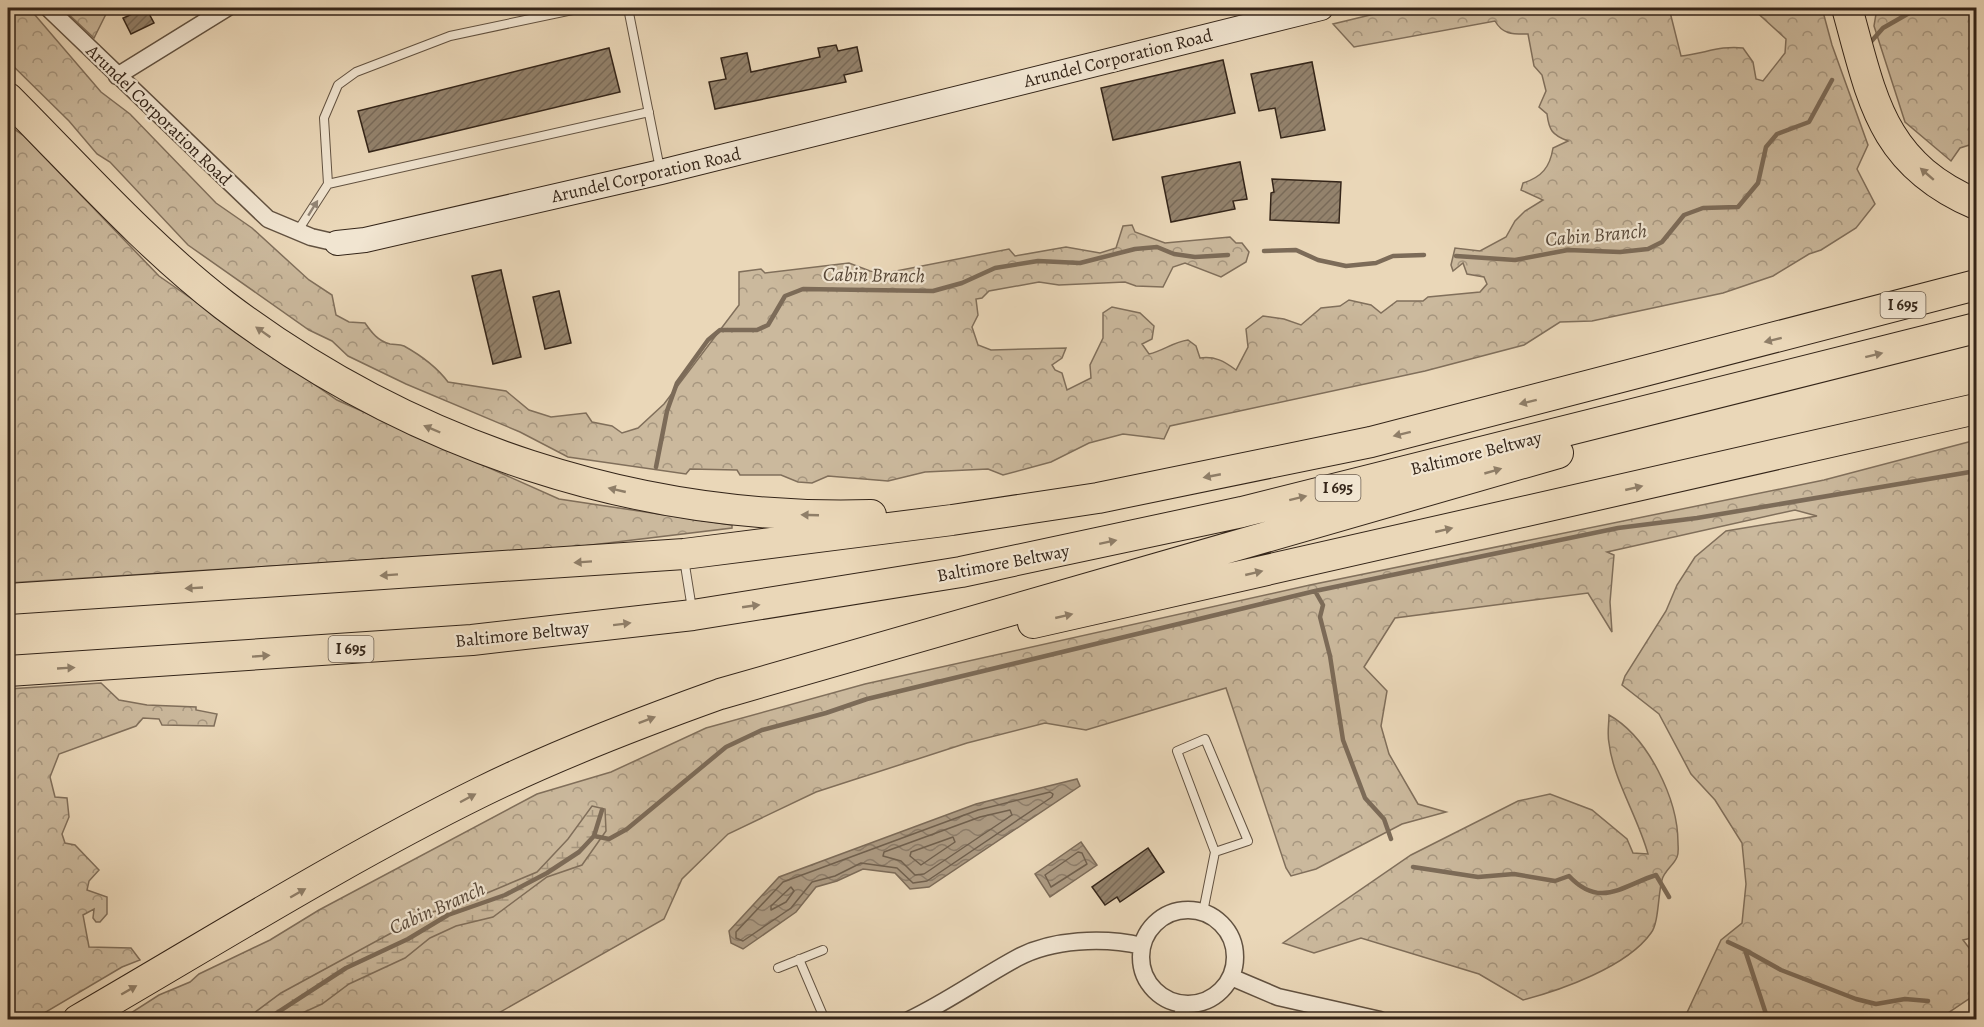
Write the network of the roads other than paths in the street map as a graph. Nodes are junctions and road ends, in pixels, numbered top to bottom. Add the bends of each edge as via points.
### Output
1 (48, 8) edge
2 (227, 8) edge
3 (582, 8) edge
4 (628, 8) edge
5 (1321, 8) edge
6 (1847, 8) edge
7 (1860, 8) edge
8 (1856, 38) junction
9 (117, 76) junction
10 (8, 98) edge
11 (649, 112) junction
12 (661, 172) junction
13 (328, 184) junction
14 (1977, 204) edge
15 (297, 233) junction
16 (337, 243) joint
17 (1977, 285) edge
18 (1977, 328) edge
19 (1840, 363) junction
20 (1977, 409) edge
21 (1098, 498) junction
22 (684, 554) junction
23 (8, 599) edge
24 (693, 615) junction
25 (8, 671) edge
26 (720, 693) junction
27 (1215, 852) junction
28 (1203, 912) junction
29 (1142, 946) junction
30 (823, 950) dead end
31 (799, 959) junction
32 (778, 968) dead end
33 (1231, 977) junction
34 (1183, 1012) edge
35 (78, 1020) edge
36 (825, 1020) edge
37 (909, 1020) edge
38 (1380, 1020) edge

1 - 9 street, Arundel Corporation Road
2 - 9 street
3 - 13 lane via 450,36 356,72 338,85 324,118
4 - 11 lane
5 - 12 street, Arundel Corporation Road
6 - 8 highway
7 - 8 highway
14 -> 8 highway via 1931,178 1890,135 1864,78
9 - 15 street, Arundel Corporation Road via 268,219
21 -> 10 highway via 846,516 736,511 617,490 545,472 479,449 414,421 351,387 224,304 130,221
11 - 12 lane
11 - 13 lane
12 - 16 street, Arundel Corporation Road via 365,240
15 -> 13 lane
15 - 16 street, Arundel Corporation Road
17 -> 21 highway, Baltimore Beltway / I 695 via 1371,442
19 -> 18 highway, Baltimore Beltway / I 695
24 -> 19 highway, Baltimore Beltway / I 695 via 961,572 1108,542
26 -> 19 highway via 1569,450
26 -> 20 highway
21 - 22 highway, Baltimore Beltway / I 695
22 -> 23 highway, Baltimore Beltway / I 695
22 - 24 lane
25 -> 24 highway, Baltimore Beltway / I 695 via 472,640
35 -> 26 highway via 375,848 481,792 579,747
27 - 27 lane via 1177,751 1206,739 1248,841
27 - 28 lane
28 - 29 street via 1174,911 1160,918 1149,929
28 - 33 street via 1217,918 1234,942 1236,957
29 - 34 street via 1143,972 1149,985
29 - 37 street via 1116,940 1055,946 1019,957
30 - 31 lane
31 - 32 lane
31 - 36 lane
33 - 34 street via 1216,995
33 - 38 street via 1278,997

